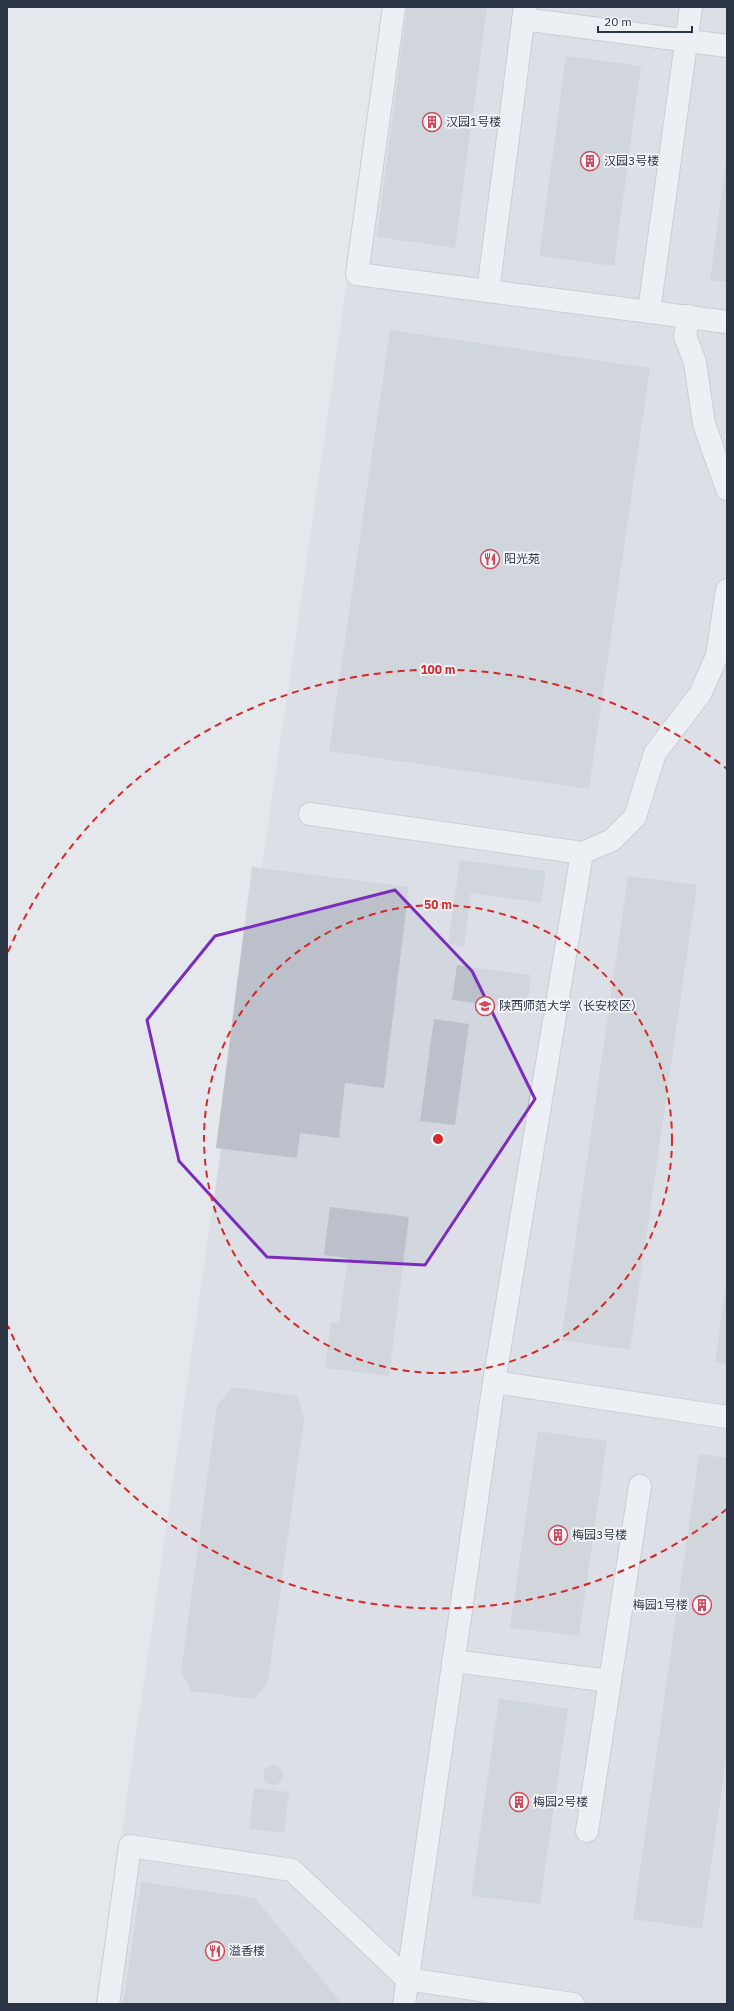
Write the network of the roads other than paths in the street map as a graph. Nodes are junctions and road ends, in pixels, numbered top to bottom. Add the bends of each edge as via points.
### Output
1 (394, 7) edge
2 (691, 7) edge
3 (524, 13) edge
4 (686, 40) junction
5 (727, 46) edge
6 (488, 291) junction
7 (649, 311) junction
8 (688, 316) junction
9 (727, 322) edge
10 (727, 489) edge
11 (727, 590) edge
12 (310, 814) dead end
13 (582, 853) junction
14 (494, 1382) junction
15 (727, 1417) edge
16 (640, 1486) dead end
17 (453, 1661) junction
18 (610, 1681) junction
19 (587, 1831) dead end
20 (407, 1979) junction
21 (108, 2004) edge
22 (404, 2004) edge
23 (573, 2004) edge

1 - 6 lane via 357,274
2 - 4 lane
3 - 4 lane
3 - 6 lane
4 - 5 lane
4 - 7 lane
6 - 7 lane
7 - 8 lane
8 - 9 lane
8 - 10 lane via 685,336 696,362 704,424
11 - 13 lane via 717,656 700,694 655,753 635,817 612,840
12 - 13 lane
13 - 14 lane
14 - 15 lane
14 - 17 lane
16 - 18 lane
17 - 18 lane
17 - 20 lane
18 - 19 lane
20 - 21 lane via 292,1870 130,1846
20 - 22 lane
20 - 23 lane

